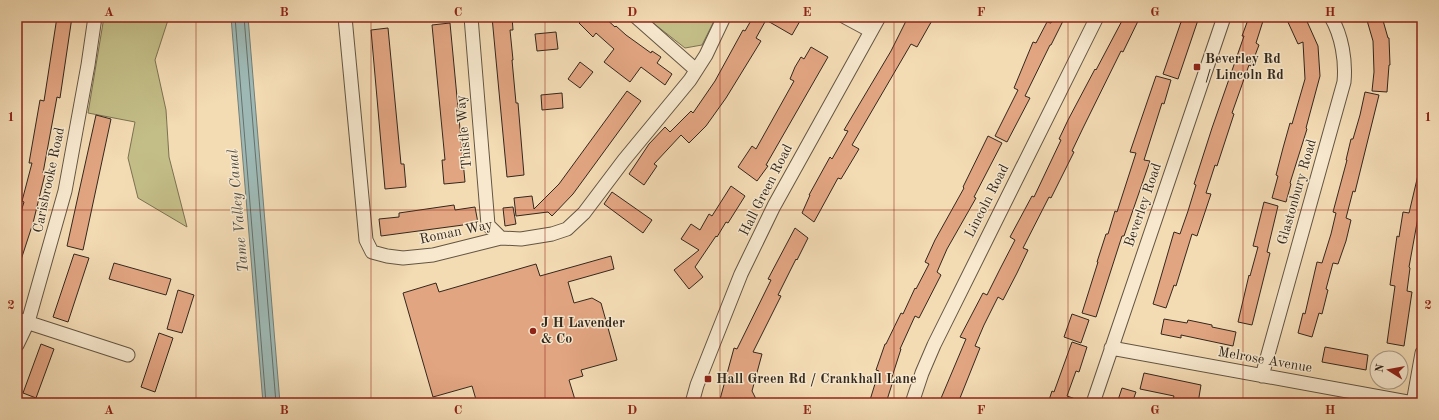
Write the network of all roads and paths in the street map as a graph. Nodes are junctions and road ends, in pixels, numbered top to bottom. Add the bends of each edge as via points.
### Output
1 (95, 17) edge
2 (346, 17) edge
3 (471, 17) edge
4 (636, 17) edge
5 (724, 17) edge
6 (845, 17) edge
7 (879, 17) edge
8 (1097, 17) edge
9 (1224, 17) edge
10 (1331, 17) edge
11 (871, 31) junction
12 (696, 70) junction
13 (501, 238) junction
14 (22, 321) edge
15 (17, 345) edge
16 (1112, 348) junction
17 (1422, 353) edge
18 (128, 355) dead end
19 (1262, 376) junction
20 (697, 385) junction
21 (681, 403) edge
22 (692, 403) edge
23 (912, 403) edge
24 (1093, 403) edge
25 (1413, 403) edge

1 - 14 street, Carisbrooke Road via 65,191
2 - 13 street, Roman Way via 366,240 372,252 404,258 433,255
3 - 13 street, Thistle Way via 488,226
4 - 12 street
5 - 12 street, Roman Way
6 - 11 street
7 - 11 street, Hall Green Road
8 - 23 street, Lincoln Road via 934,345
9 - 16 street, Beverley Road
10 - 19 street, Glastonbury Road via 1344,57 1344,82
11 - 20 street, Hall Green Road via 774,206 741,274
12 - 13 street, Roman Way via 584,213 567,229 521,239
14 - 15 street, Carisbrooke Road
14 - 18 street
16 - 19 street, Melrose Avenue
16 - 24 street, Beverley Road
17 - 25 street
19 - 25 street, Melrose Avenue
20 - 21 street, Hall Green Road
20 - 22 street, Hall Green Road

